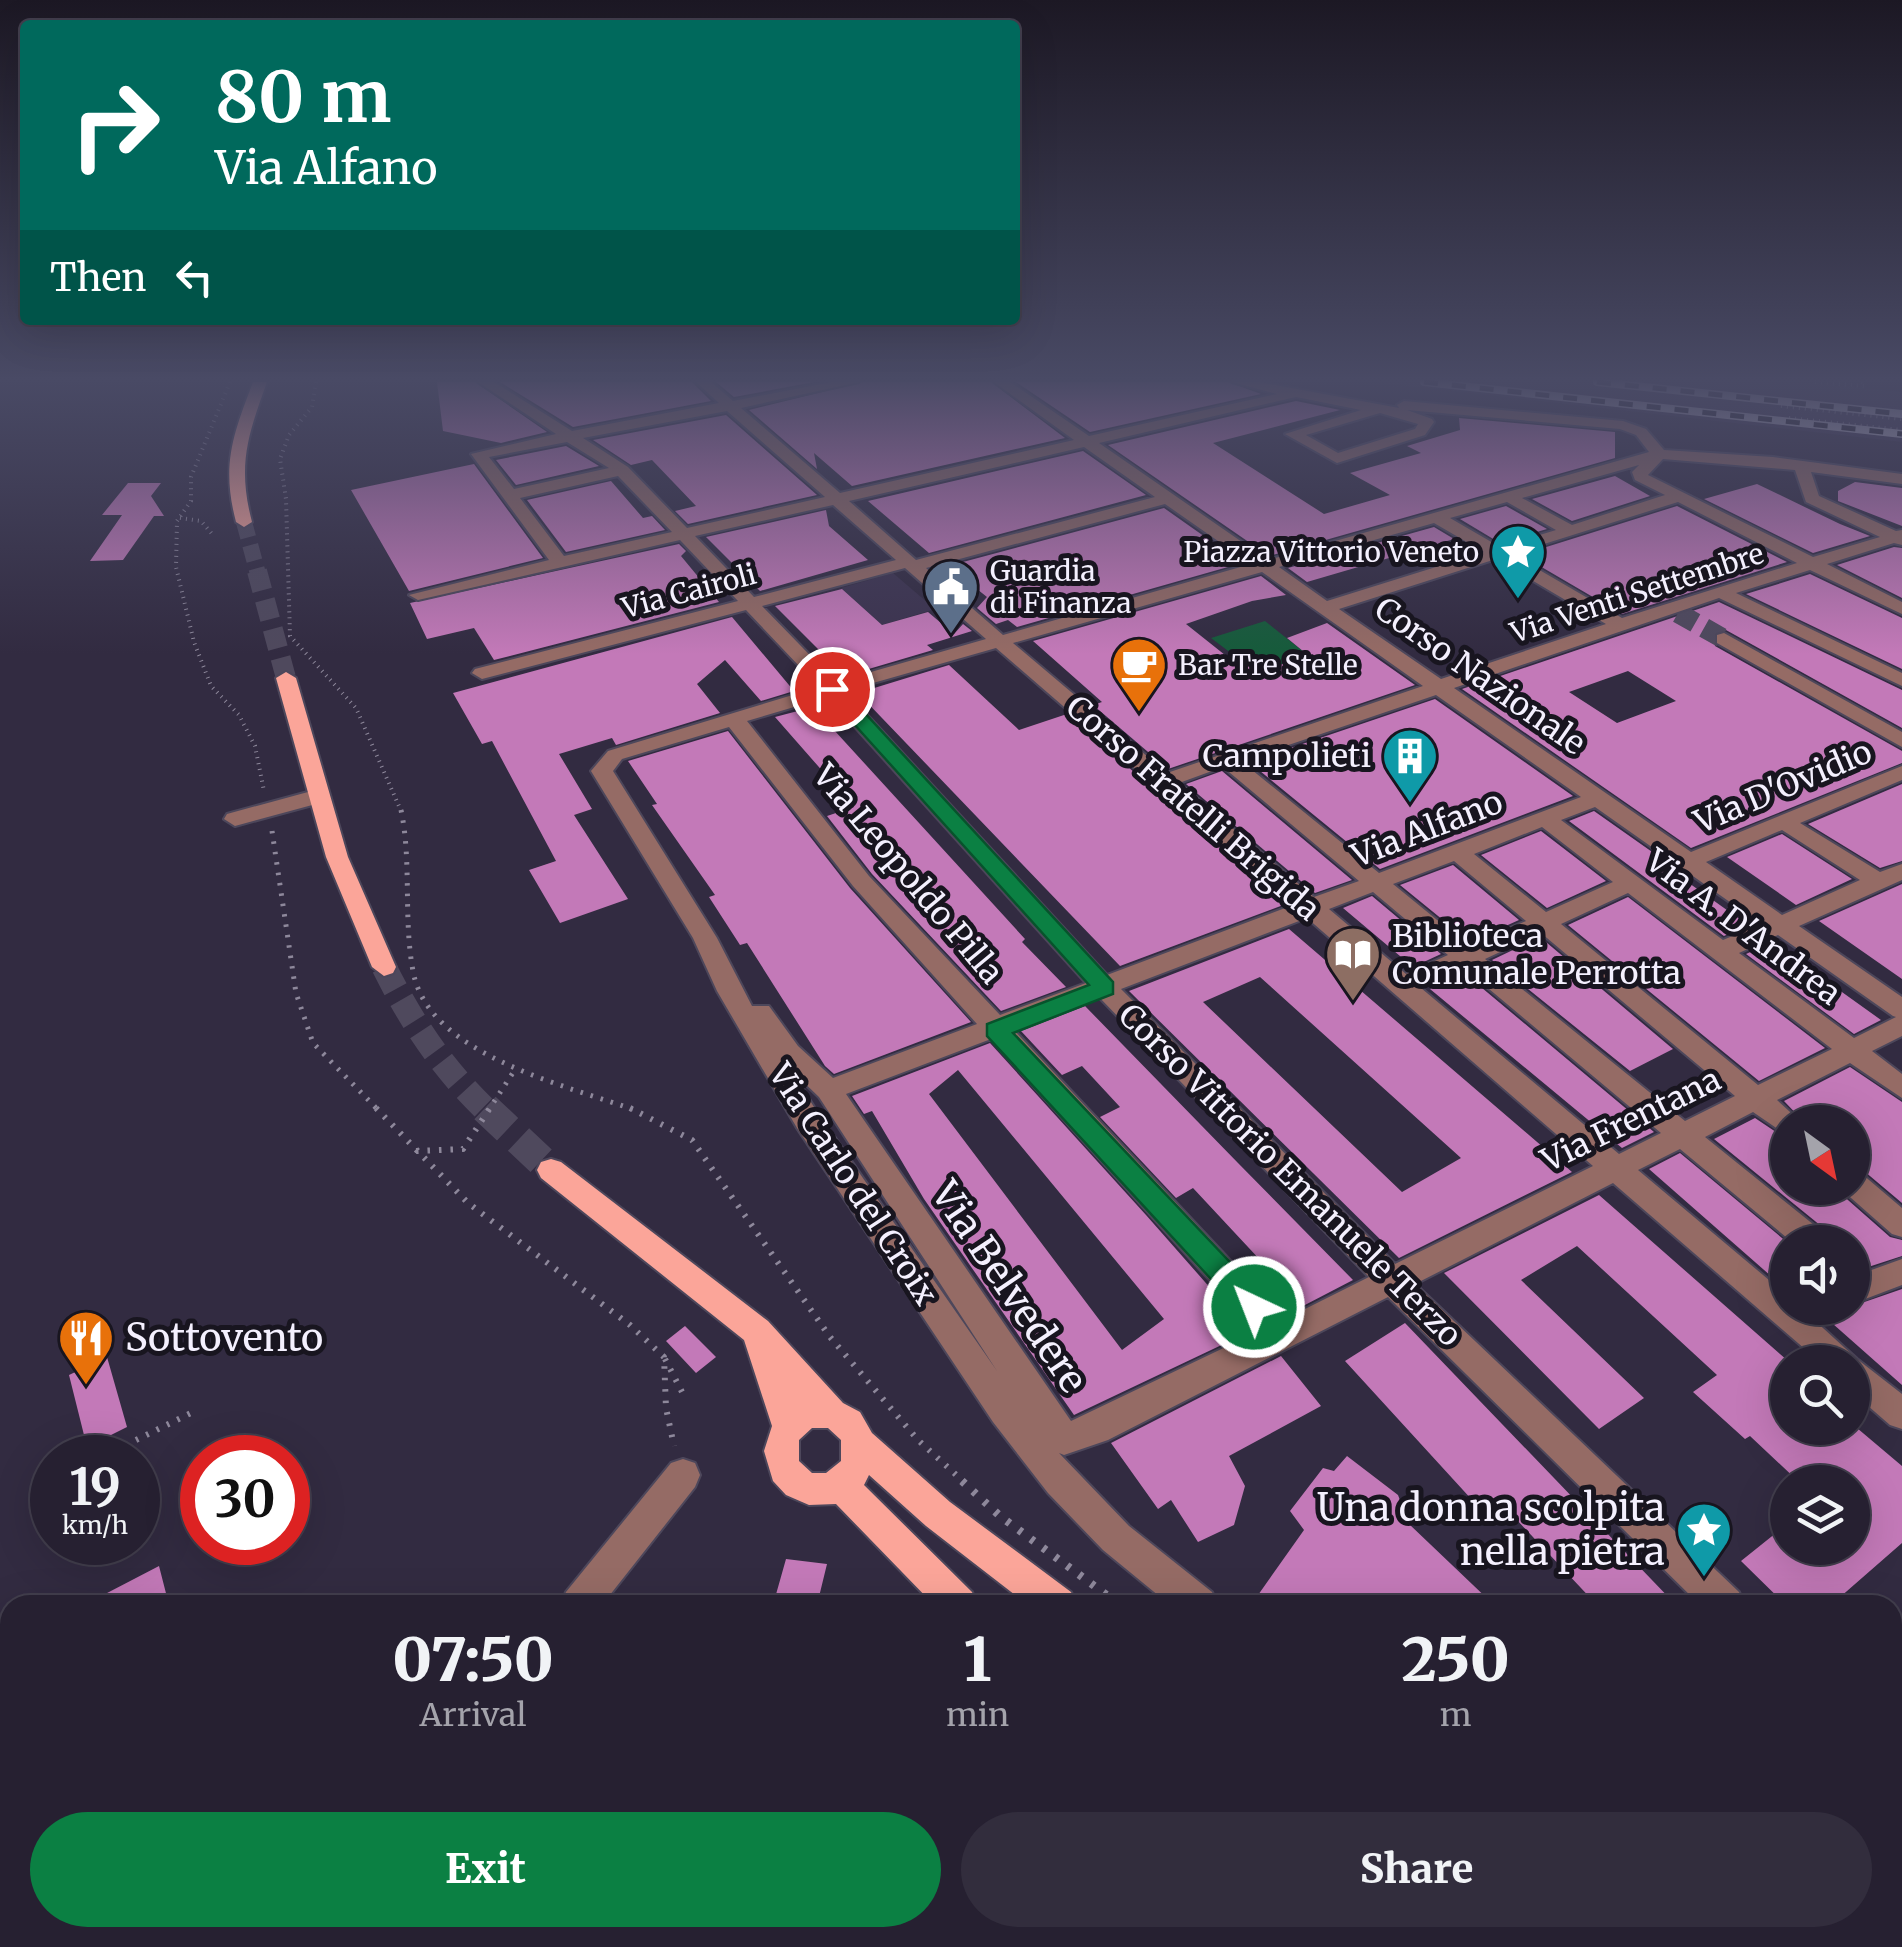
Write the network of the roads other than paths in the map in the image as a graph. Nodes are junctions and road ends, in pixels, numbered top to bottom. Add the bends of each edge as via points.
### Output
1 (1804, 472) edge
2 (231, 473) edge
3 (493, 473) edge
4 (609, 473) edge
5 (625, 473) edge
6 (806, 473) edge
7 (955, 473) edge
8 (1133, 473) edge
9 (1603, 473) edge
10 (1659, 473) edge
11 (1743, 473) edge
12 (1796, 473) edge
13 (1826, 473) edge
14 (1859, 473) edge
15 (1855, 474) junction
16 (1896, 480) edge
17 (510, 495) junction
18 (1505, 495) junction
19 (1677, 497) junction
20 (1169, 498) junction
21 (837, 500) junction
22 (1434, 516) junction
23 (244, 522) tunnel mouth
24 (1569, 530) junction
25 (686, 534) junction
26 (1899, 538) edge
27 (1500, 552) junction
28 (560, 563) junction
29 (910, 564) junction
30 (1264, 564) junction
31 (1815, 564) junction
32 (1720, 592) junction
33 (418, 595) dead end
34 (751, 603) junction
35 (1326, 607) junction
36 (1902, 609) edge
37 (1621, 625) junction
38 (1724, 639) tunnel mouth
39 (998, 641) junction
40 (482, 673) dead end
41 (286, 678) tunnel mouth
42 (1902, 680) edge
43 (1441, 688) junction
44 (832, 689) junction
45 (734, 719) junction
46 (1902, 741) edge
47 (1227, 760) junction
48 (1902, 772) edge
49 (1163, 782) junction
50 (319, 796) junction
51 (1599, 798) junction
52 (235, 818) dead end
53 (1544, 818) junction
54 (1786, 824) junction
55 (1458, 853) junction
56 (1689, 861) junction
57 (1902, 871) edge
58 (1878, 882) junction
59 (1378, 883) junction
60 (1631, 883) junction
61 (1311, 908) junction
62 (1544, 922) junction
63 (1780, 925) junction
64 (705, 938) junction
65 (1723, 950) junction
66 (1467, 956) junction
67 (384, 967) tunnel mouth
68 (1402, 986) junction
69 (1104, 988) junction
70 (1902, 1010) edge
71 (1902, 1025) edge
72 (996, 1030) junction
73 (1852, 1050) junction
74 (1902, 1088) edge
75 (829, 1090) junction
76 (1756, 1098) junction
77 (1770, 1110) edge
78 (1684, 1132) junction
79 (1614, 1167) junction
80 (550, 1170) tunnel mouth
81 (1870, 1197) edge
82 (1793, 1225) edge
83 (1902, 1225) edge
84 (1902, 1272) edge
85 (1391, 1280) junction
86 (1870, 1280) edge
87 (1770, 1288) edge
88 (1813, 1325) edge
89 (756, 1331) junction
90 (1280, 1334) junction
91 (1828, 1345) edge
92 (1870, 1387) edge
93 (832, 1414) junction
94 (1902, 1414) edge
95 (789, 1428) junction
96 (860, 1445) junction
97 (683, 1476) dead end
98 (839, 1484) junction
99 (587, 1595) edge
100 (949, 1595) edge
101 (1045, 1595) edge
102 (1187, 1595) edge
103 (1716, 1595) edge

1 - 26 street via 1812,499
2 - 23 main road
3 - 17 street
4 - 17 street
5 - 25 street, Corso Vittorio Emanuele Terzo
6 - 21 street, Corso Fratelli Brigida
7 - 21 street
8 - 20 street, Corso Nazionale
9 - 18 street
10 - 19 street
11 - 12 street
13 - 15 street
14 - 15 street
15 - 16 street
17 - 28 street
18 - 22 street
18 - 24 street
19 - 24 street
19 - 31 street
20 - 29 street, Via Cairoli
20 - 30 street, Corso Nazionale
21 - 25 street
21 - 29 street, Corso Fratelli Brigida
22 - 27 street
22 - 30 street
24 - 27 street
25 - 28 street
25 - 34 street, Corso Vittorio Emanuele Terzo
26 - 31 street, Via Venti Settembre
27 - 35 street
27 - 37 street
28 - 33 street
29 - 34 street, Via Cairoli
29 - 39 street, Corso Fratelli Brigida
30 - 35 street, Corso Nazionale
30 - 39 street
31 - 32 street, Via Venti Settembre
31 - 36 street
32 - 37 street, Via Venti Settembre
32 - 42 street
34 - 40 street, Via Cairoli
34 - 44 street, Corso Vittorio Emanuele Terzo
35 - 43 street, Corso Nazionale
37 - 43 street, Via Venti Settembre
38 - 46 street
39 - 44 street
39 - 49 street, Corso Fratelli Brigida
41 - 50 main road
43 - 47 street, Via Venti Settembre
43 - 51 street, Corso Nazionale
44 - 45 street
44 - 69 street, Corso Vittorio Emanuele Terzo
45 - 64 street, Via Carlo del Croix via 615,756 602,771
45 - 72 street, Via Leopoldo Pilla via 861,881
47 - 49 street, Via Venti Settembre
47 - 59 street
48 - 54 street, Via D'Ovidio
49 - 61 street, Corso Fratelli Brigida
50 - 52 street
50 - 67 main road via 358,914
51 - 53 street, Via Alfano
51 - 56 street, Corso Nazionale
53 - 55 street, Via Alfano
53 - 60 street, Via A. D'Andrea
54 - 56 street, Via D'Ovidio
54 - 58 street
55 - 59 street, Via Alfano
55 - 62 street
56 - 63 street, Corso Nazionale
57 - 58 street
58 - 63 street
59 - 61 street, Via Alfano
59 - 66 street
60 - 62 street
60 - 65 street, Via A. D'Andrea
61 - 68 street, Corso Fratelli Brigida
61 - 69 street, Via Alfano
62 - 66 street
62 - 76 street
63 - 65 street
63 - 70 street, Corso Nazionale
64 - 75 street, Via Belvedere via 789,1052
64 - 102 street, Via Carlo del Croix via 807,1120 1004,1411 1116,1538
65 - 73 street, Via A. D'Andrea
66 - 68 street
66 - 78 street
68 - 79 street, Corso Fratelli Brigida
69 - 72 street, Via Alfano
69 - 85 street, Corso Vittorio Emanuele Terzo
71 - 73 street, Via Frentana
72 - 75 street, Via Alfano
72 - 90 street, Via Leopoldo Pilla
73 - 74 street, Via A. D'Andrea
73 - 76 street, Via Frentana
75 - 90 street, Via Belvedere via 1064,1439
76 - 77 street
76 - 78 street, Via Frentana
78 - 79 street, Via Frentana
78 - 82 street
79 - 85 street, Via Frentana
79 - 87 street, Corso Fratelli Brigida
80 - 89 main road
81 - 83 street
84 - 86 street
85 - 90 street, Via Belvedere
85 - 103 street, Corso Vittorio Emanuele Terzo
88 - 91 street, Corso Fratelli Brigida
89 - 93 main road
89 - 95 main road
92 - 94 street
93 - 95 main road via 808,1415
93 - 96 main road via 852,1425
95 - 98 main road via 779,1456 786,1475 815,1490
96 - 98 main road via 856,1466
96 - 101 main road
97 - 99 street
98 - 100 main road

